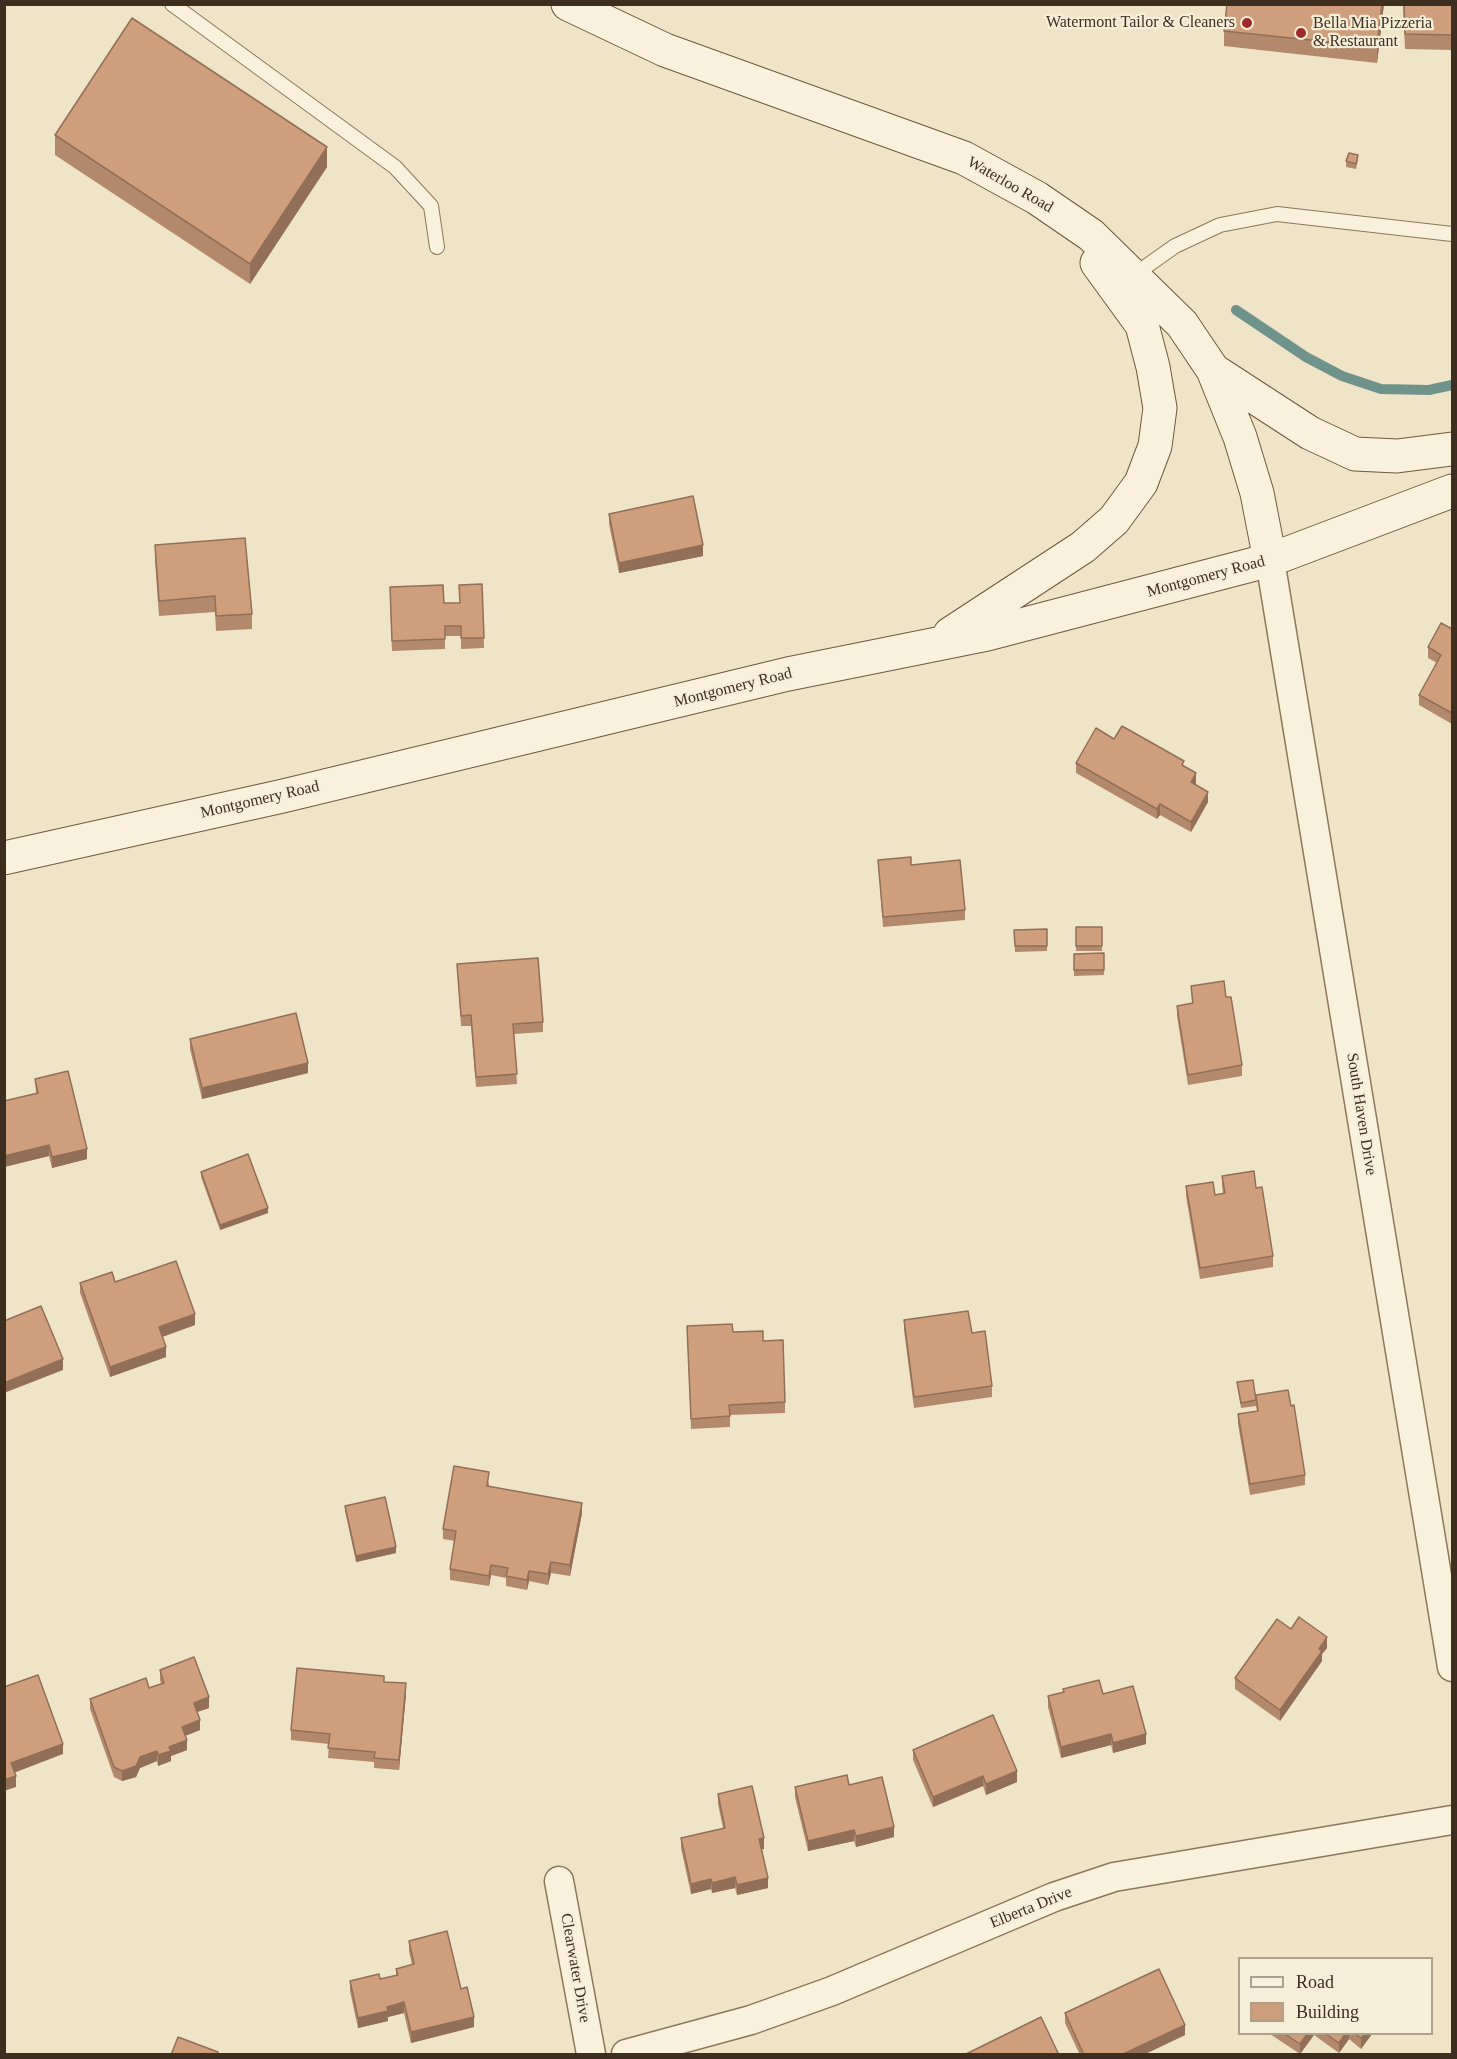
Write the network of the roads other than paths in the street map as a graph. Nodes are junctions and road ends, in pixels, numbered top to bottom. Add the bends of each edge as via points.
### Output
1 (172, 4) edge
2 (568, 4) edge
3 (1037, 198) junction
4 (1452, 234) edge
5 (437, 247) dead end
6 (1134, 275) junction
7 (1213, 370) junction
8 (1452, 449) edge
9 (1452, 491) edge
10 (1270, 560) junction
11 (938, 642) junction
12 (4, 858) edge
13 (1452, 1667) edge
14 (1452, 1820) edge
15 (559, 1881) dead end
16 (591, 2055) edge
17 (626, 2055) edge

1 - 5 lane via 395,167 431,206
2 - 3 main road, Waterloo Road via 666,50 963,158
3 - 6 main road, Waterloo Road via 1091,235
3 - 11 main road via 1117,287 1142,326 1160,408 1155,446 1141,483 1114,520 1083,547
4 - 6 lane via 1277,214 1220,225 1175,246
6 - 7 main road, Waterloo Road via 1182,324
7 - 8 main road via 1310,433 1355,454 1397,456
7 - 10 main road, Waterloo Road via 1257,493
9 - 10 main road, Montgomery Road
10 - 11 main road, Montgomery Road via 987,634
10 - 13 street, South Haven Drive
11 - 12 main road, Montgomery Road
14 - 17 street, Elberta Drive via 1114,1877 1054,1897 832,1991 751,2020
15 - 16 street, Clearwater Drive

